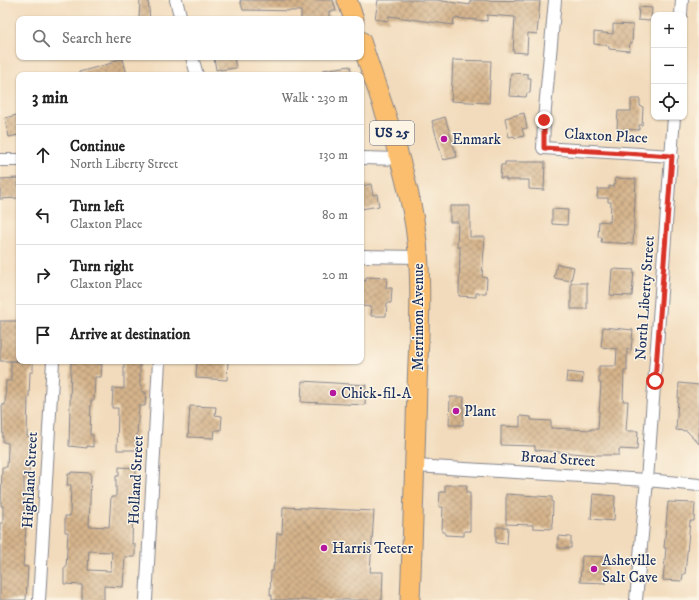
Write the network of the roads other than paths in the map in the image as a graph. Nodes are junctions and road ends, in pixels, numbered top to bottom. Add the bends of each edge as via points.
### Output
1 (176, 0) edge
2 (347, 0) edge
3 (555, 0) edge
4 (682, 0) edge
5 (681, 12) edge
6 (180, 16) edge
7 (353, 16) edge
8 (364, 50) edge
9 (193, 60) edge
10 (196, 72) edge
11 (674, 120) edge
12 (672, 156) junction
13 (364, 158) edge
14 (400, 159) junction
15 (0, 160) edge
16 (16, 160) edge
17 (364, 256) edge
18 (418, 257) junction
19 (53, 364) edge
20 (159, 364) edge
21 (415, 466) junction
22 (647, 480) junction
23 (699, 485) edge
24 (39, 600) edge
25 (146, 600) edge
26 (410, 600) edge
27 (636, 600) edge

1 - 6 street
2 - 7 main road
3 - 12 street, Claxton Place via 544,120 544,148
4 - 5 street
8 - 14 main road, Merrimon Avenue / US 25
9 - 10 street
11 - 12 street, North Liberty Street
12 - 22 street, North Liberty Street
13 - 14 street
14 - 18 main road, Merrimon Avenue / US 25 via 412,208
15 - 16 street
17 - 18 street
18 - 21 main road, Merrimon Avenue / US 25
19 - 24 street, Highland Street
20 - 25 street, Holland Street
21 - 22 street, Broad Street
21 - 26 main road, Merrimon Avenue / US 25
22 - 23 street, Broad Street
22 - 27 street, North Liberty Street

